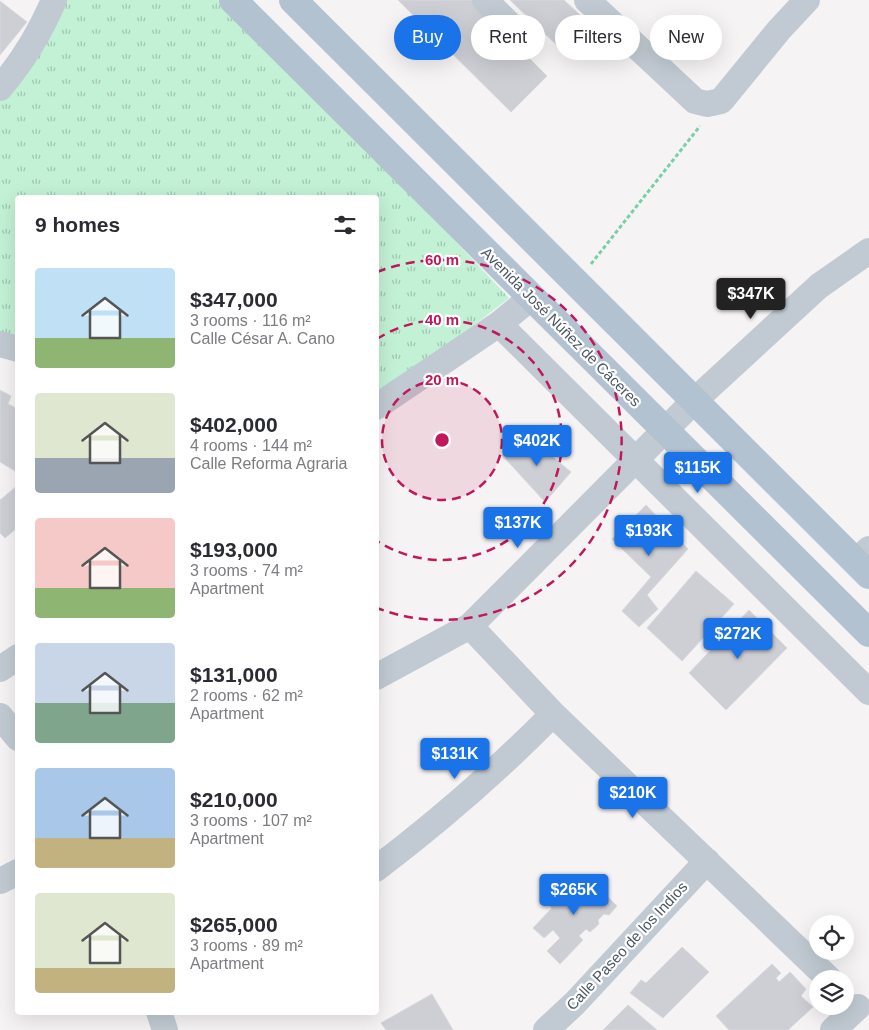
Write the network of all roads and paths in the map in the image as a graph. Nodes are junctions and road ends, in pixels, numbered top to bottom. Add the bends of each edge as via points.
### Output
1 (54, 0) edge
2 (232, 0) edge
3 (293, 0) edge
4 (485, 0) edge
5 (587, 0) edge
6 (807, 0) edge
7 (500, 15) edge
8 (0, 88) edge
9 (721, 101) junction
10 (869, 251) edge
11 (577, 283) junction
12 (532, 298) junction
13 (499, 324) junction
14 (0, 344) edge
15 (15, 348) edge
16 (694, 400) junction
17 (379, 405) edge
18 (665, 430) junction
19 (636, 460) junction
20 (865, 562) edge
21 (470, 626) junction
22 (869, 633) edge
23 (15, 659) edge
24 (0, 669) edge
25 (379, 674) edge
26 (869, 692) edge
27 (553, 714) junction
28 (0, 716) edge
29 (15, 734) edge
30 (707, 861) junction
31 (379, 867) edge
32 (15, 874) edge
33 (0, 881) edge
34 (820, 970) edge
35 (857, 1006) edge
36 (159, 1015) edge
37 (165, 1030) edge
38 (546, 1030) edge
39 (833, 1030) edge

1 - 8 street via 29,50
2 - 12 main road, Avenida José Núñez de Cáceres
3 - 11 main road
4 - 7 street
5 - 9 street via 695,100 707,104
6 - 9 street
9 - 11 path
10 - 16 street via 819,286
11 - 16 main road
12 - 13 street
12 - 18 main road, Avenida José Núñez de Cáceres
13 - 17 street
13 - 19 street
14 - 15 street
16 - 18 street
16 - 20 main road
18 - 19 street
18 - 22 main road, Avenida José Núñez de Cáceres
19 - 21 street
19 - 26 street
21 - 25 street
21 - 27 street
23 - 24 street
27 - 30 street
27 - 31 street via 470,794
28 - 29 street
30 - 34 street
30 - 38 street, Calle Paseo de los Indios
32 - 33 street
35 - 39 street
36 - 37 street

